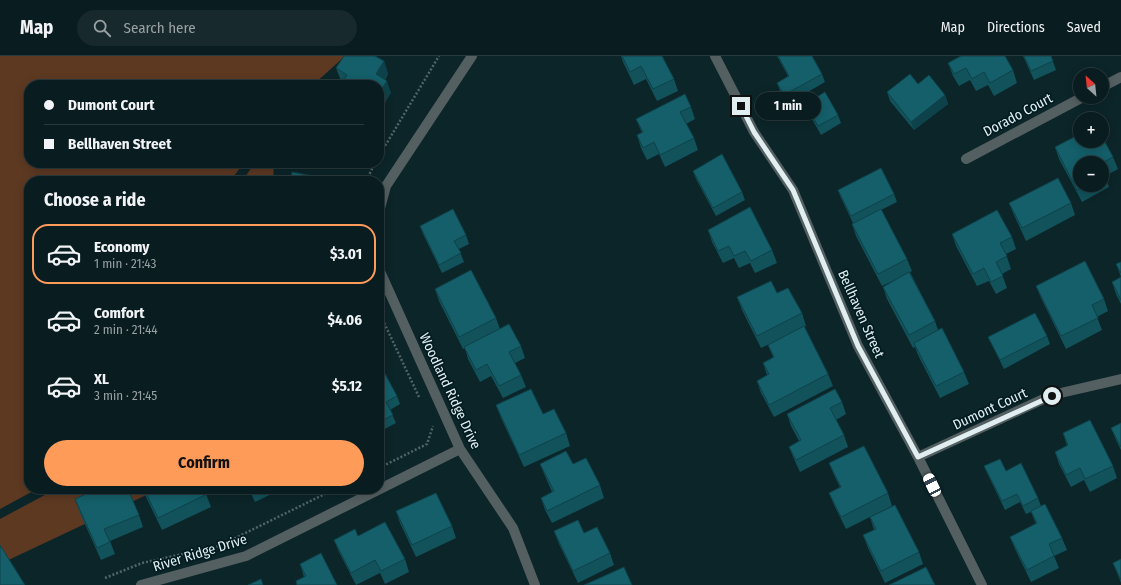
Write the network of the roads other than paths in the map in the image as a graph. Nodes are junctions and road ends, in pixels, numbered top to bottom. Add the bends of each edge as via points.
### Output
1 (472, 56) edge
2 (715, 56) edge
3 (1121, 77) edge
4 (1109, 83) edge
5 (1073, 102) edge
6 (966, 159) dead end
7 (384, 193) edge
8 (384, 280) edge
9 (1121, 379) edge
10 (460, 449) junction
11 (918, 457) junction
12 (384, 487) edge
13 (370, 494) edge
14 (141, 585) edge
15 (535, 585) edge
16 (982, 585) edge

1 - 7 street via 386,186
2 - 11 street, Bellhaven Street via 754,132 793,190 858,346
3 - 4 street
5 - 6 street, Dorado Court
8 - 10 street, Woodland Ridge Drive
9 - 11 street, Dumont Court via 1052,396
10 - 12 street, River Ridge Drive
10 - 15 street, Woodland Ridge Drive via 513,528
11 - 16 street, Bellhaven Street
13 - 14 street, River Ridge Drive via 246,556

